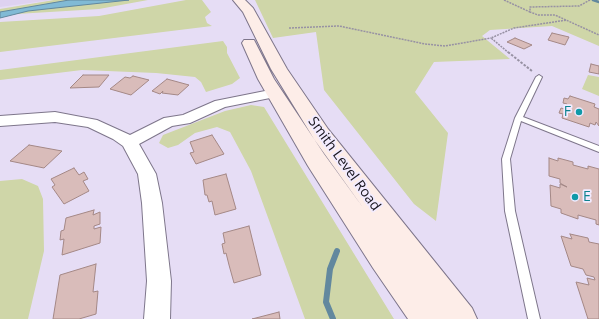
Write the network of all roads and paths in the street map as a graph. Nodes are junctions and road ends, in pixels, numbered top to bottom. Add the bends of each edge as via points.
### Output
1 (504, 0) edge
2 (590, 0) edge
3 (239, 1) edge
4 (530, 12) junction
5 (567, 20) junction
6 (289, 28) dead end
7 (599, 35) edge
8 (491, 38) junction
9 (539, 77) joint
10 (273, 89) junction
11 (519, 118) junction
12 (0, 121) edge
13 (129, 142) junction
14 (599, 149) edge
15 (158, 319) edge
16 (426, 319) edge
17 (461, 319) edge
18 (534, 319) edge

1 - 4 path
2 - 4 path via 579,6 534,7 530,8
3 - 10 main road, Smith Level Road via 240,20
3 - 17 main road, Smith Level Road via 249,11 279,69 321,134
4 - 5 path via 538,15 555,15
5 - 7 path
5 - 8 path via 514,28
6 - 8 path via 339,26 445,46
8 - 9 path
9 - 11 lane
10 - 13 street via 205,110 186,120 169,121
10 - 16 main road, Smith Level Road via 320,167
10 - 17 main road via 278,86 285,94 378,232
11 - 14 lane
11 - 18 lane via 506,160 510,211
12 - 13 street via 54,117 74,119 107,128
13 - 15 street via 147,174 152,203 159,281

